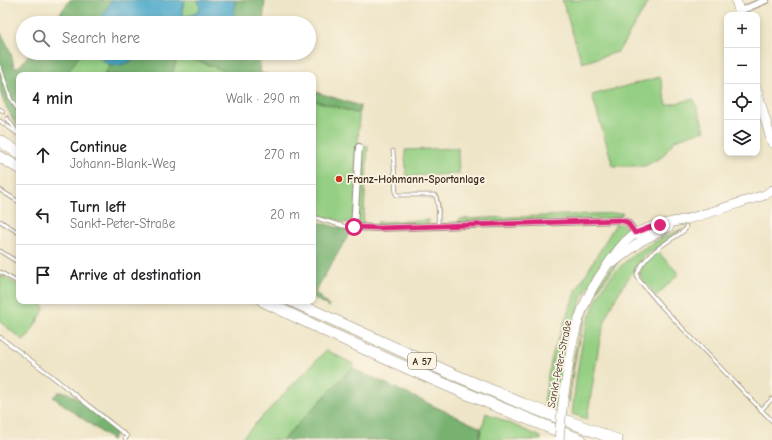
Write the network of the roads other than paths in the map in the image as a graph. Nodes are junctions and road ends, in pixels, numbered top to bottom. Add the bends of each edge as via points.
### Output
1 (736, 0) edge
2 (766, 0) edge
3 (740, 12) edge
4 (742, 12) edge
5 (0, 67) edge
6 (760, 101) edge
7 (16, 107) edge
8 (7, 118) dead end
9 (0, 121) edge
10 (16, 130) edge
11 (16, 132) edge
12 (0, 141) edge
13 (772, 143) edge
14 (359, 147) dead end
15 (16, 151) edge
16 (393, 151) dead end
17 (0, 157) edge
18 (16, 166) edge
19 (0, 190) edge
20 (772, 190) edge
21 (16, 200) edge
22 (316, 218) edge
23 (0, 221) edge
24 (685, 223) junction
25 (438, 226) junction
26 (354, 227) junction
27 (16, 231) edge
28 (638, 237) junction
29 (0, 251) edge
30 (16, 261) edge
31 (0, 272) edge
32 (16, 281) edge
33 (269, 304) edge
34 (299, 304) edge
35 (0, 337) edge
36 (772, 399) edge
37 (761, 410) junction
38 (772, 421) edge
39 (124, 440) edge
40 (559, 440) edge
41 (581, 440) edge
42 (616, 440) edge

1 - 3 street
2 - 4 street
5 - 7 lane via 6,88
6 - 13 street
8 - 10 lane
9 - 11 lane
12 - 15 highway
14 - 26 street
16 - 25 lane via 396,195 435,195 438,202
17 - 18 highway
19 - 21 lane
20 - 24 street, Sankt-Peter-Straße via 765,195
22 - 26 lane
23 - 27 lane
24 - 28 street, Sankt-Peter-Straße via 648,228
24 - 37 lane via 685,230 658,248 643,262 637,274 638,279
25 - 26 street
25 - 28 street via 620,220 627,222
28 - 40 street, Sankt-Peter-Straße, bridge via 614,255 582,309 575,332
29 - 30 lane
31 - 32 lane
33 - 41 highway, A 57 via 442,384
34 - 42 highway, A 57 via 448,372
35 - 39 lane via 127,436
36 - 37 lane
37 - 38 lane

